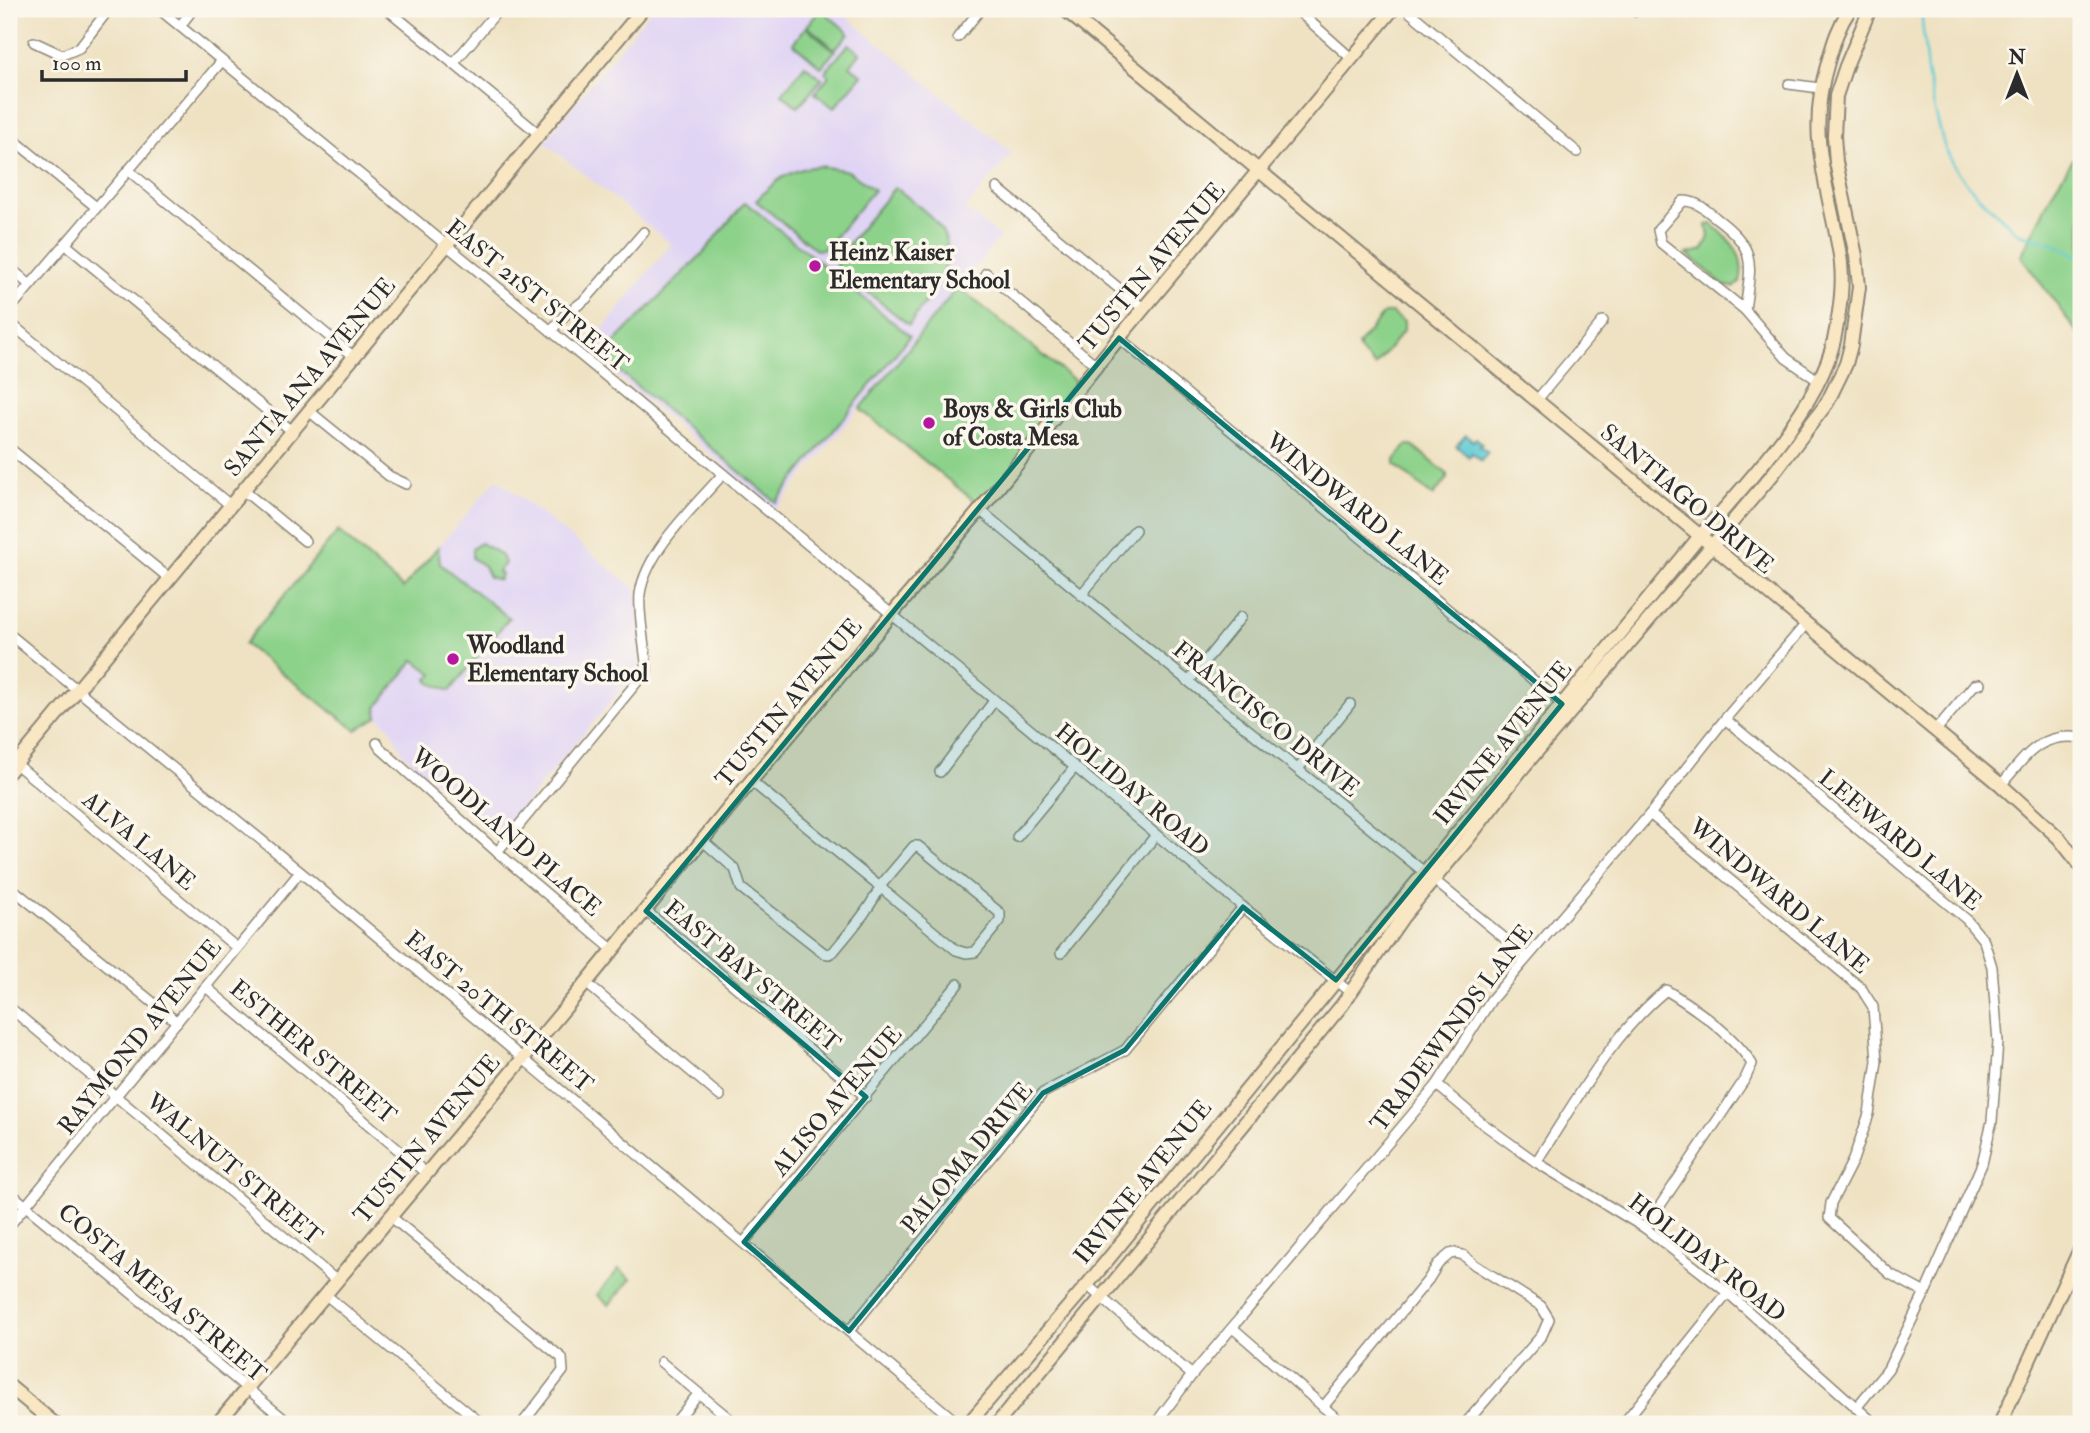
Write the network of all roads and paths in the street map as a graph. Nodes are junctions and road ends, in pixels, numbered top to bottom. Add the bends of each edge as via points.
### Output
1 (109, 9) edge
2 (159, 9) edge
3 (193, 9) edge
4 (387, 9) edge
5 (499, 9) edge
6 (643, 9) edge
7 (981, 9) edge
8 (1064, 9) edge
9 (1090, 9) edge
10 (1296, 9) edge
11 (1393, 9) edge
12 (1406, 9) edge
13 (1850, 9) edge
14 (1870, 9) edge
15 (1080, 22) junction
16 (180, 26) junction
17 (958, 37) dead end
18 (34, 42) dead end
19 (1351, 58) junction
20 (221, 62) junction
21 (453, 64) junction
22 (1789, 84) dead end
23 (1820, 88) junction
24 (539, 134) junction
25 (9, 136) edge
26 (1577, 152) dead end
27 (128, 170) junction
28 (1259, 171) junction
29 (997, 188) dead end
30 (96, 207) junction
31 (644, 232) dead end
32 (65, 244) junction
33 (446, 247) junction
34 (9, 267) edge
35 (986, 273) dead end
36 (30, 285) junction
37 (1144, 309) junction
38 (9, 310) edge
39 (1745, 310) junction
40 (1603, 321) dead end
41 (9, 322) edge
42 (551, 331) junction
43 (1119, 338) junction
44 (354, 357) junction
45 (1097, 366) junction
46 (1819, 381) junction
47 (1536, 401) junction
48 (309, 411) junction
49 (292, 431) junction
50 (9, 448) edge
51 (1790, 454) junction
52 (723, 474) junction
53 (406, 484) dead end
54 (243, 490) junction
55 (230, 505) junction
56 (981, 510) junction
57 (1135, 530) dead end
58 (1700, 536) junction
59 (305, 541) dead end
60 (1712, 545) junction
61 (169, 578) junction
62 (1081, 596) junction
63 (890, 615) junction
64 (1241, 617) dead end
65 (1805, 625) junction
66 (9, 634) edge
67 (1189, 681) junction
68 (1980, 684) dead end
69 (75, 690) junction
70 (994, 701) junction
71 (1350, 704) dead end
72 (1566, 707) junction
73 (1725, 719) junction
74 (1935, 731) junction
75 (2081, 738) edge
76 (377, 743) dead end
77 (1075, 767) junction
78 (12, 768) edge
79 (1297, 769) junction
80 (940, 772) dead end
81 (751, 781) junction
82 (2001, 785) junction
83 (1650, 814) junction
84 (1156, 835) junction
85 (1017, 837) dead end
86 (703, 841) junction
87 (497, 852) junction
88 (2081, 866) edge
89 (300, 872) junction
90 (1430, 875) junction
91 (878, 885) junction
92 (9, 886) edge
93 (1244, 907) junction
94 (646, 911) junction
95 (237, 948) junction
96 (612, 948) junction
97 (1061, 953) dead end
98 (1527, 957) junction
99 (1336, 980) junction
100 (586, 983) junction
101 (958, 984) dead end
102 (206, 987) junction
103 (1351, 993) junction
104 (9, 1007) edge
105 (177, 1022) junction
106 (524, 1057) junction
107 (1437, 1085) junction
108 (116, 1096) junction
109 (720, 1096) dead end
110 (866, 1097) junction
111 (1536, 1162) junction
112 (427, 1174) junction
113 (9, 1192) edge
114 (26, 1206) junction
115 (390, 1216) junction
116 (9, 1226) edge
117 (1645, 1228) junction
118 (744, 1242) junction
119 (2081, 1247) edge
120 (337, 1281) junction
121 (1087, 1284) junction
122 (1728, 1293) junction
123 (1925, 1293) junction
124 (326, 1295) junction
125 (1101, 1299) junction
126 (1234, 1329) junction
127 (849, 1331) junction
128 (661, 1362) dead end
129 (1192, 1376) junction
130 (9, 1386) edge
131 (247, 1389) junction
132 (698, 1394) junction
133 (1323, 1407) junction
134 (1856, 1408) junction
135 (55, 1424) edge
136 (217, 1424) edge
137 (289, 1424) edge
138 (482, 1424) edge
139 (522, 1424) edge
140 (674, 1424) edge
141 (736, 1424) edge
142 (959, 1424) edge
143 (968, 1424) edge
144 (997, 1424) edge
145 (1161, 1424) edge
146 (1343, 1424) edge
147 (1465, 1424) edge
148 (1623, 1424) edge
149 (1875, 1424) edge
150 (2000, 1424) edge

1 - 18 street via 79,48 62,55
2 - 16 street, EAST 21ST STREET
3 - 16 street
4 - 21 street
5 - 21 street
6 - 24 street, SANTA ANA AVENUE
7 - 17 street
8 - 15 street, SANTIAGO DRIVE
9 - 15 street
10 - 19 street
11 - 19 street, TUSTIN AVENUE
12 - 26 street
13 - 23 street, IRVINE AVENUE via 1839,26
14 - 51 street, IRVINE AVENUE via 1836,96 1838,172 1859,287 1854,331 1835,389
15 - 28 street, SANTIAGO DRIVE
16 - 20 street, EAST 21ST STREET
19 - 28 street, TUSTIN AVENUE
20 - 27 street
20 - 33 street, EAST 21ST STREET
21 - 24 street
22 - 23 street
23 - 46 street, IRVINE AVENUE via 1819,156 1840,250 1842,281 1834,341
24 - 33 street, SANTA ANA AVENUE
25 - 30 street
27 - 30 street
27 - 44 street
28 - 37 street, TUSTIN AVENUE
28 - 47 street, SANTIAGO DRIVE
29 - 37 street
30 - 32 street
31 - 42 street via 586,299
32 - 36 street
32 - 49 street
33 - 42 street, EAST 21ST STREET
33 - 44 street, SANTA ANA AVENUE
34 - 36 street
35 - 45 street
36 - 38 street
37 - 43 street, TUSTIN AVENUE
39 - 39 street via 1750,260 1746,246 1694,201 1682,201 1658,230 1661,243
39 - 46 street via 1786,358
40 - 47 street
41 - 55 street
42 - 52 street, EAST 21ST STREET
43 - 45 street, TUSTIN AVENUE
43 - 72 street, WINDWARD LANE
44 - 48 street, SANTA ANA AVENUE
45 - 56 street, TUSTIN AVENUE
46 - 51 street via 1820,401 1794,436
46 - 58 street, IRVINE AVENUE via 1763,462
47 - 58 street, SANTIAGO DRIVE
48 - 49 street, SANTA ANA AVENUE
48 - 53 street via 389,477
49 - 54 street, SANTA ANA AVENUE
50 - 61 street
51 - 60 street, IRVINE AVENUE
52 - 63 street, EAST 21ST STREET
52 - 87 street via 648,568 640,595 647,670
54 - 55 street, SANTA ANA AVENUE
54 - 59 street
55 - 61 street, SANTA ANA AVENUE
56 - 62 street, FRANCISCO DRIVE
56 - 63 street, TUSTIN AVENUE
57 - 62 street
58 - 60 street, SANTIAGO DRIVE
58 - 72 street, IRVINE AVENUE
60 - 65 street, SANTIAGO DRIVE
60 - 72 street, IRVINE AVENUE
61 - 69 street, SANTA ANA AVENUE
62 - 67 street, FRANCISCO DRIVE
63 - 70 street, HOLIDAY ROAD
63 - 81 street, TUSTIN AVENUE
64 - 67 street
65 - 73 street, TRADEWINDS LANE
65 - 74 street, SANTIAGO DRIVE
66 - 69 street, EAST 20TH STREET
67 - 79 street, FRANCISCO DRIVE
68 - 74 street via 1974,685
69 - 78 street, SANTA ANA AVENUE
69 - 89 street, EAST 20TH STREET
70 - 77 street, HOLIDAY ROAD
70 - 80 street
71 - 79 street
72 - 90 street, IRVINE AVENUE
73 - 83 street, TRADEWINDS LANE
73 - 123 street, LEEWARD LANE via 1966,919 1984,941 1992,967 1998,1042 1992,1121 1982,1164
74 - 82 street, SANTIAGO DRIVE
75 - 82 street via 2046,740
76 - 87 street, WOODLAND PLACE
77 - 84 street, HOLIDAY ROAD
77 - 85 street
78 - 95 street, ALVA LANE
79 - 90 street, FRANCISCO DRIVE
81 - 86 street, TUSTIN AVENUE
81 - 91 street
82 - 88 street, SANTIAGO DRIVE via 2059,838
83 - 98 street, TRADEWINDS LANE
83 - 123 street, WINDWARD LANE via 1861,988 1873,1007 1877,1061 1869,1114 1831,1203 1829,1218 1890,1274
84 - 93 street, HOLIDAY ROAD
84 - 97 street
86 - 91 street via 735,869 741,888 824,953 834,951 874,902
86 - 94 street, TUSTIN AVENUE
87 - 96 street, WOODLAND PLACE
89 - 95 street, RAYMOND AVENUE
89 - 106 street, EAST 20TH STREET
90 - 98 street, FRANCISCO DRIVE
90 - 99 street, IRVINE AVENUE
90 - 103 street, IRVINE AVENUE
91 - 91 street via 956,950 966,953 975,952 1000,921 1000,913 918,846
92 - 105 street
93 - 99 street, HOLIDAY ROAD
93 - 127 street, PALOMA DRIVE via 1125,1049 1042,1093
94 - 96 street, TUSTIN AVENUE
94 - 110 street, EAST BAY STREET
95 - 102 street, RAYMOND AVENUE
96 - 100 street, TUSTIN AVENUE
98 - 107 street, TRADEWINDS LANE via 1491,1000
99 - 103 street, HOLIDAY ROAD
99 - 121 street, IRVINE AVENUE
100 - 106 street, TUSTIN AVENUE
100 - 109 street
101 - 110 street, ALISO AVENUE
102 - 105 street, RAYMOND AVENUE
102 - 112 street, ESTHER STREET
103 - 125 street, IRVINE AVENUE
104 - 108 street, WALNUT STREET
105 - 108 street, RAYMOND AVENUE
106 - 112 street, TUSTIN AVENUE
106 - 118 street, EAST 20TH STREET
107 - 111 street, HOLIDAY ROAD
107 - 126 street, TRADEWINDS LANE
108 - 114 street, RAYMOND AVENUE
108 - 120 street, WALNUT STREET
110 - 118 street, ALISO AVENUE
111 - 117 street, HOLIDAY ROAD
111 - 117 street via 1609,1052 1666,990 1744,1051 1752,1064
112 - 115 street, TUSTIN AVENUE
113 - 114 street, COSTA MESA STREET
114 - 116 street, RAYMOND AVENUE
114 - 131 street, COSTA MESA STREET
115 - 120 street, TUSTIN AVENUE
115 - 139 street via 562,1358 563,1371
117 - 122 street, HOLIDAY ROAD
118 - 127 street, EAST 20TH STREET
119 - 150 street
120 - 124 street, TUSTIN AVENUE
121 - 125 street
121 - 143 street, IRVINE AVENUE
122 - 134 street, HOLIDAY ROAD
122 - 148 street
123 - 134 street, LEEWARD LANE via 1888,1369
124 - 131 street, TUSTIN AVENUE
124 - 138 street
125 - 129 street
125 - 144 street, IRVINE AVENUE
126 - 129 street, TRADEWINDS LANE
126 - 133 street
127 - 142 street, EAST 20TH STREET
128 - 132 street
129 - 145 street, TRADEWINDS LANE via 1161,1416
130 - 135 street
131 - 136 street, TUSTIN AVENUE
131 - 137 street, COSTA MESA STREET
132 - 140 street
132 - 141 street
133 - 146 street
133 - 147 street via 1438,1264 1455,1253 1541,1306 1549,1319 1542,1335
134 - 149 street, HOLIDAY ROAD

